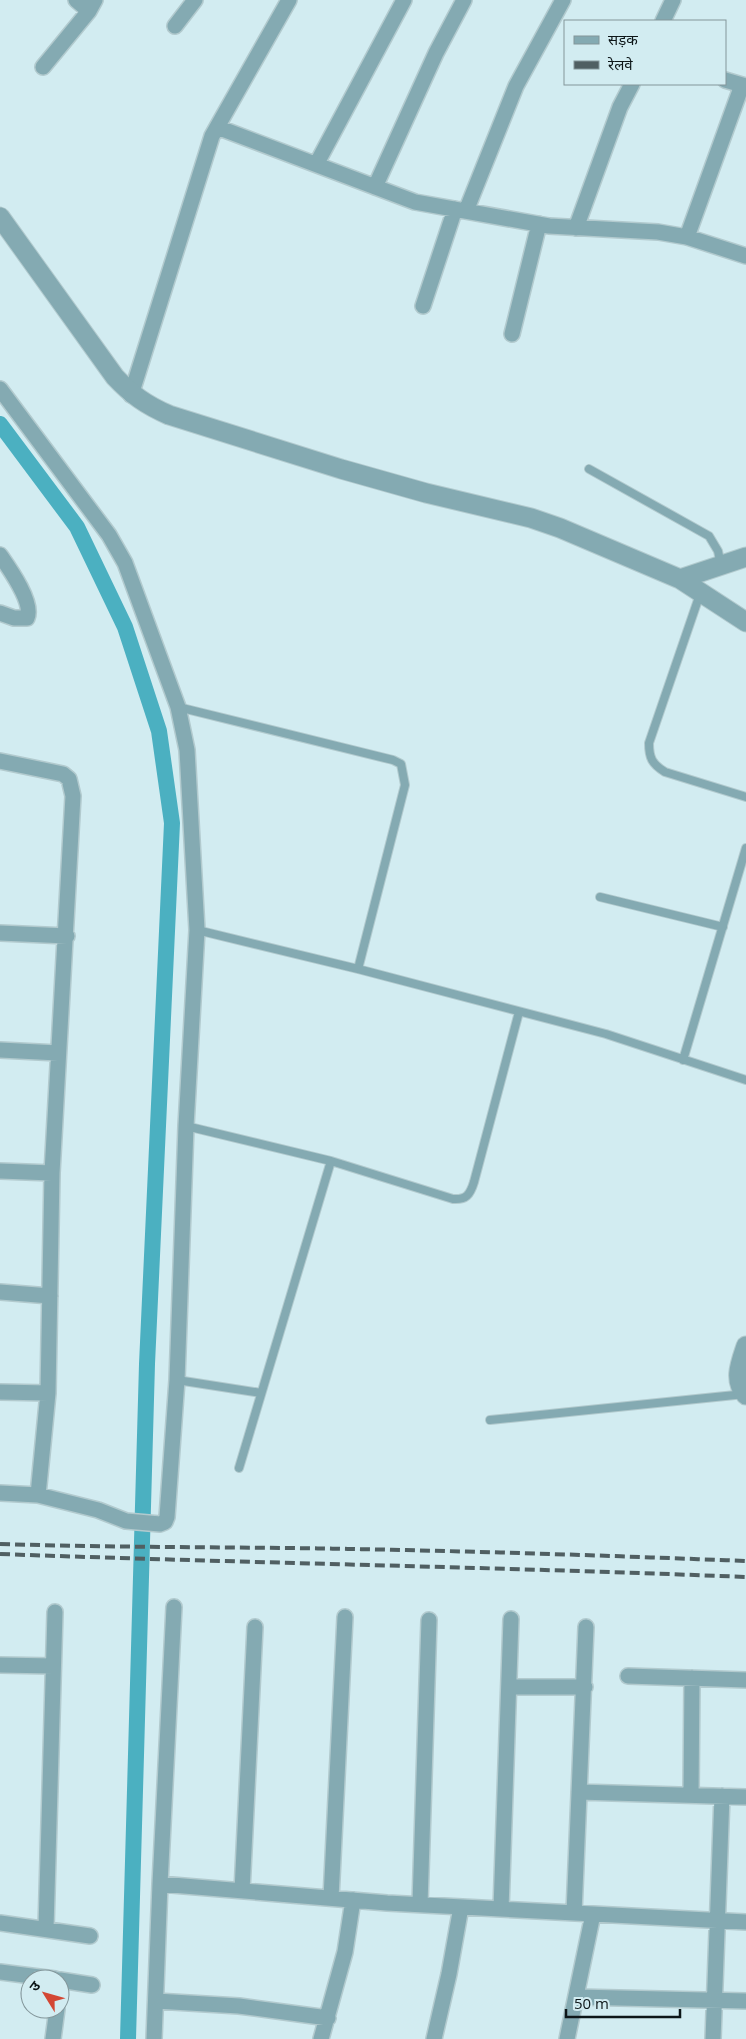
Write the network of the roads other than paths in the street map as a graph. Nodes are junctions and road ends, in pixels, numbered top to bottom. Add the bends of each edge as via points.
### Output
1 (76, 0) edge
2 (195, 0) edge
3 (288, 0) edge
4 (404, 0) edge
5 (464, 0) edge
6 (563, 0) edge
7 (673, 0) edge
8 (92, 5) edge
9 (663, 20) edge
10 (175, 26) dead end
11 (43, 67) dead end
12 (726, 80) edge
13 (631, 85) edge
14 (744, 86) edge
15 (217, 127) junction
16 (317, 163) junction
17 (375, 187) junction
18 (461, 210) junction
19 (0, 217) edge
20 (539, 224) junction
21 (576, 228) junction
22 (686, 237) junction
23 (746, 256) edge
24 (423, 306) dead end
25 (512, 334) dead end
26 (0, 389) edge
27 (131, 395) junction
28 (589, 469) dead end
29 (0, 555) edge
30 (746, 557) edge
31 (721, 565) junction
32 (680, 579) junction
33 (700, 594) junction
34 (0, 613) edge
35 (746, 622) edge
36 (178, 707) junction
37 (0, 761) edge
38 (746, 798) edge
39 (746, 848) edge
40 (600, 896) dead end
41 (723, 927) junction
42 (197, 930) junction
43 (0, 933) edge
44 (67, 936) junction
45 (358, 969) junction
46 (519, 1012) junction
47 (0, 1050) edge
48 (58, 1052) junction
49 (683, 1060) junction
50 (746, 1080) edge
51 (186, 1126) junction
52 (331, 1162) junction
53 (0, 1171) edge
54 (52, 1173) junction
55 (0, 1292) edge
56 (50, 1296) junction
57 (746, 1346) edge
58 (178, 1380) junction
59 (0, 1392) edge
60 (48, 1393) junction
61 (261, 1393) junction
62 (745, 1395) edge
63 (490, 1420) dead end
64 (239, 1468) dead end
65 (0, 1493) edge
66 (38, 1495) junction
67 (174, 1607) dead end
68 (55, 1612) dead end
69 (345, 1617) dead end
70 (510, 1619) dead end
71 (429, 1620) dead end
72 (255, 1627) dead end
73 (586, 1627) dead end
74 (0, 1665) edge
75 (54, 1666) junction
76 (628, 1676) dead end
77 (692, 1678) junction
78 (746, 1680) edge
79 (509, 1687) junction
80 (585, 1687) junction
81 (579, 1792) junction
82 (692, 1795) junction
83 (722, 1796) junction
84 (746, 1796) edge
85 (160, 1884) junction
86 (242, 1891) junction
87 (331, 1898) junction
88 (353, 1900) junction
89 (420, 1904) junction
90 (460, 1907) junction
91 (501, 1909) junction
92 (574, 1913) junction
93 (594, 1914) junction
94 (718, 1921) junction
95 (746, 1922) edge
96 (0, 1923) edge
97 (46, 1928) junction
98 (90, 1936) dead end
99 (0, 1972) edge
100 (20, 1975) edge
101 (70, 1982) edge
102 (92, 1985) dead end
103 (577, 1997) junction
104 (714, 2000) junction
105 (156, 2001) junction
106 (746, 2001) edge
107 (328, 2018) junction
108 (56, 2019) edge
109 (53, 2039) edge
110 (154, 2039) edge
111 (321, 2039) edge
112 (434, 2039) edge
113 (567, 2039) edge
114 (713, 2039) edge

1 - 8 street
2 - 10 street
3 - 15 street
4 - 16 street
5 - 17 street via 436,53
6 - 18 street via 516,86
7 - 9 street
8 - 11 street
12 - 14 street
13 - 21 street via 620,107
14 - 22 street
15 - 16 street
15 - 27 street
16 - 17 street
17 - 18 street via 415,202
18 - 20 street
18 - 24 street
19 - 27 street
20 - 21 street
20 - 25 street
21 - 22 street via 658,232
22 - 23 street
26 - 36 street via 109,535 121,556
27 - 32 street via 169,415 341,469 553,526
28 - 31 lane via 709,536 716,546
29 - 34 street via 24,596 29,614 22,620
30 - 31 street
31 - 32 street
32 - 33 street
33 - 35 street
33 - 38 lane via 649,743 649,754 654,766 665,772
36 - 42 street via 190,780
36 - 45 lane via 401,764 405,785
37 - 44 street via 63,774 69,779 73,796
39 - 41 lane
40 - 41 lane
41 - 49 lane
42 - 45 lane
42 - 51 street
43 - 44 street
44 - 48 street
45 - 46 lane
46 - 49 lane via 606,1034
46 - 52 lane via 470,1194 462,1199 452,1198
47 - 48 street
48 - 54 street
49 - 50 lane
51 - 52 lane
51 - 58 street
52 - 61 lane
53 - 54 street
54 - 56 street
55 - 56 street
56 - 60 street
57 - 62 street via 739,1369 739,1383
58 - 61 lane
58 - 66 street via 165,1522 126,1521 98,1510
59 - 60 street
60 - 66 street
61 - 64 lane
62 - 63 lane
65 - 66 street
67 - 85 street
68 - 75 street
69 - 87 street
70 - 79 street
71 - 89 street
72 - 86 street
73 - 80 street
74 - 75 street
75 - 97 street
76 - 77 street
77 - 78 street
77 - 82 street
79 - 80 street
79 - 91 street
80 - 81 street
81 - 82 street
81 - 92 street
82 - 83 street
83 - 84 street
83 - 94 street
85 - 86 street
85 - 105 street
86 - 87 street
87 - 88 street
88 - 89 street
88 - 107 street via 345,1952
89 - 90 street
90 - 91 street
90 - 112 street
91 - 92 street
92 - 93 street
93 - 94 street
93 - 103 street
94 - 95 street
94 - 104 street
96 - 97 street
97 - 98 street
99 - 100 street
101 - 102 street
103 - 104 street
103 - 113 street
104 - 106 street
104 - 114 street
105 - 107 street via 239,2006
105 - 110 street
107 - 111 street
108 - 109 street

